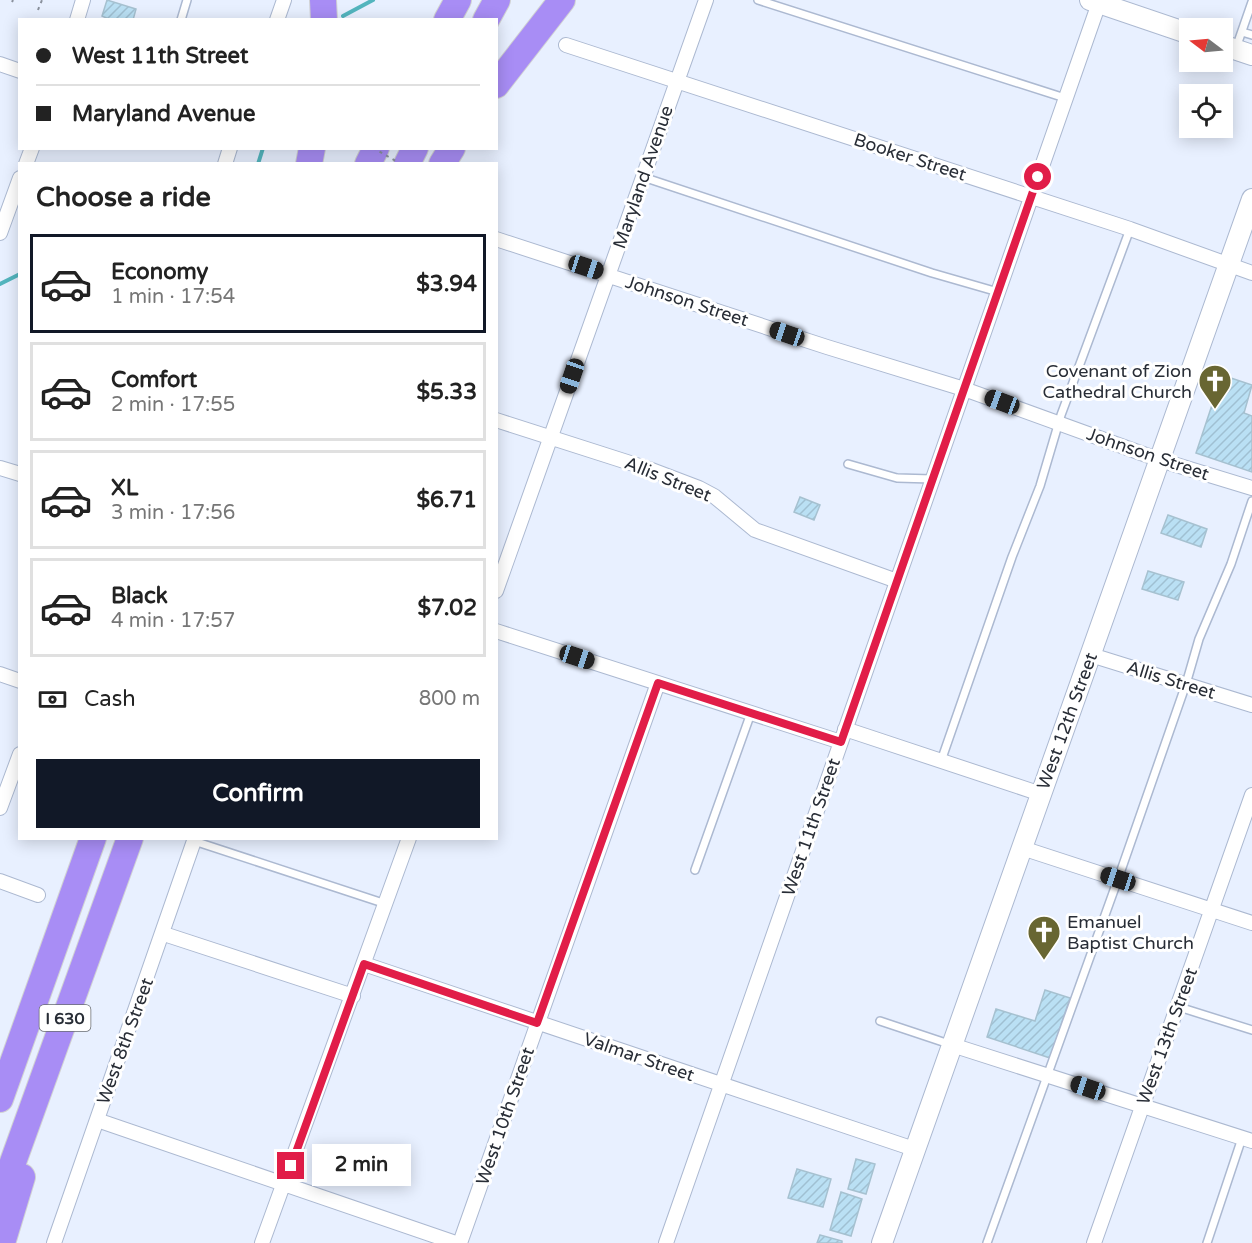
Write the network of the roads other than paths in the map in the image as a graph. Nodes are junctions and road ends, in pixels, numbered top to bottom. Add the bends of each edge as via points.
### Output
1 (83, 0) edge
2 (187, 0) edge
3 (284, 0) edge
4 (323, 0) edge
5 (458, 0) edge
6 (497, 0) edge
7 (562, 0) edge
8 (706, 0) edge
9 (758, 0) edge
10 (1094, 2) edge
11 (1252, 2) edge
12 (78, 18) edge
13 (181, 18) edge
14 (278, 18) edge
15 (324, 18) edge
16 (448, 18) edge
17 (487, 18) edge
18 (1179, 30) edge
19 (1252, 35) edge
20 (566, 45) dead end
21 (1238, 45) edge
22 (0, 64) edge
23 (18, 70) edge
24 (498, 81) edge
25 (677, 81) junction
26 (1065, 98) junction
27 (643, 177) junction
28 (18, 184) edge
29 (1031, 197) junction
30 (1252, 199) edge
31 (1130, 229) junction
32 (0, 233) edge
33 (498, 240) edge
34 (1228, 265) junction
35 (1252, 273) edge
36 (608, 274) junction
37 (998, 292) junction
38 (964, 388) junction
39 (498, 421) edge
40 (1059, 423) junction
41 (551, 437) junction
42 (1160, 460) junction
43 (849, 464) dead end
44 (0, 468) edge
45 (18, 473) edge
46 (932, 479) junction
47 (1252, 488) edge
48 (1252, 501) edge
49 (897, 581) junction
50 (498, 585) edge
51 (498, 632) edge
52 (1090, 654) junction
53 (0, 674) edge
54 (18, 680) edge
55 (658, 683) junction
56 (1186, 684) junction
57 (1252, 705) edge
58 (751, 713) junction
59 (843, 736) junction
60 (941, 761) junction
61 (18, 765) edge
62 (15, 781) edge
63 (1041, 794) junction
64 (1252, 795) edge
65 (0, 808) edge
66 (92, 840) edge
67 (129, 840) edge
68 (195, 840) edge
69 (408, 840) edge
70 (1022, 848) junction
71 (695, 870) dead end
72 (1118, 879) junction
73 (0, 881) edge
74 (38, 895) dead end
75 (386, 904) junction
76 (1211, 911) junction
77 (1252, 923) edge
78 (164, 934) junction
79 (94, 938) junction
80 (364, 964) junction
81 (353, 996) junction
82 (1179, 1007) junction
83 (880, 1021) dead end
84 (537, 1023) junction
85 (1252, 1030) edge
86 (21, 1041) junction
87 (952, 1045) junction
88 (1048, 1074) junction
89 (721, 1084) junction
90 (0, 1085) edge
91 (0, 1099) edge
92 (1142, 1106) junction
93 (97, 1120) junction
94 (1247, 1139) edge
95 (914, 1149) junction
96 (284, 1184) junction
97 (0, 1198) edge
98 (887, 1242) edge
99 (2, 1243) edge
100 (54, 1243) edge
101 (262, 1243) edge
102 (458, 1243) edge
103 (666, 1243) edge
104 (987, 1243) edge
105 (1094, 1243) edge
106 (1207, 1243) edge

1 - 12 street
2 - 13 lane
3 - 14 street
4 - 15 highway
5 - 16 highway
6 - 17 highway
7 - 24 highway
8 - 25 street, Maryland Avenue
9 - 26 lane
10 - 18 main road
10 - 26 street, West 11th Street
11 - 21 lane
19 - 21 lane
20 - 25 street, Booker Street
22 - 23 street
25 - 27 street, Maryland Avenue
25 - 29 street, Booker Street
26 - 29 street, West 11th Street
27 - 36 street, Maryland Avenue
27 - 37 lane
28 - 32 street
29 - 31 street, Booker Street
29 - 37 street, West 11th Street
30 - 34 main road, West 12th Street
31 - 34 street, Booker Street
31 - 40 lane
33 - 36 street, Johnson Street
34 - 35 street, Booker Street
34 - 42 main road, West 12th Street
36 - 38 street, Johnson Street
36 - 41 street, Maryland Avenue
37 - 38 street, West 11th Street
38 - 40 street, Johnson Street
38 - 46 street, West 11th Street
39 - 41 street, Allis Street
40 - 42 street, Johnson Street
40 - 60 lane
41 - 49 street, Allis Street via 699,488 755,530
41 - 50 street, Maryland Avenue
42 - 47 street, Johnson Street
42 - 52 main road, West 12th Street
43 - 46 lane via 897,478
44 - 45 street
46 - 49 street, West 11th Street
48 - 56 lane via 1199,639
49 - 59 street, West 11th Street
51 - 55 street
52 - 56 street, Allis Street
52 - 63 main road, West 12th Street
53 - 54 street
55 - 58 street
55 - 84 street, West 10th Street
56 - 57 street, Allis Street
56 - 72 lane
58 - 59 street
58 - 71 lane
59 - 60 street
59 - 89 street, West 11th Street
60 - 63 street
61 - 62 street
62 - 65 street
63 - 70 main road, West 12th Street
64 - 76 street, West 13th Street
66 - 86 highway, I 630
67 - 79 highway, I 630
68 - 75 lane
68 - 78 street, West 8th Street
69 - 75 street
70 - 72 street
70 - 87 main road, West 12th Street
72 - 76 street
72 - 88 lane
73 - 74 street
75 - 80 street
76 - 77 street
76 - 82 street, West 13th Street
78 - 81 street
78 - 93 street, West 8th Street
79 - 97 highway, I 630
79 - 99 highway
80 - 81 street
80 - 84 street, Valmar Street
81 - 96 street
82 - 85 lane
82 - 92 street, West 13th Street
83 - 87 lane
84 - 89 street, Valmar Street
84 - 102 street, West 10th Street
86 - 90 highway
86 - 91 highway, I 630
87 - 88 street
87 - 95 main road, West 12th Street
88 - 92 street
88 - 104 lane
89 - 95 street, Valmar Street
89 - 103 street, West 11th Street
92 - 94 street
92 - 105 street, West 13th Street
93 - 96 street
93 - 100 street, West 8th Street
94 - 106 lane
95 - 98 main road, West 12th Street
96 - 101 street
96 - 102 street

